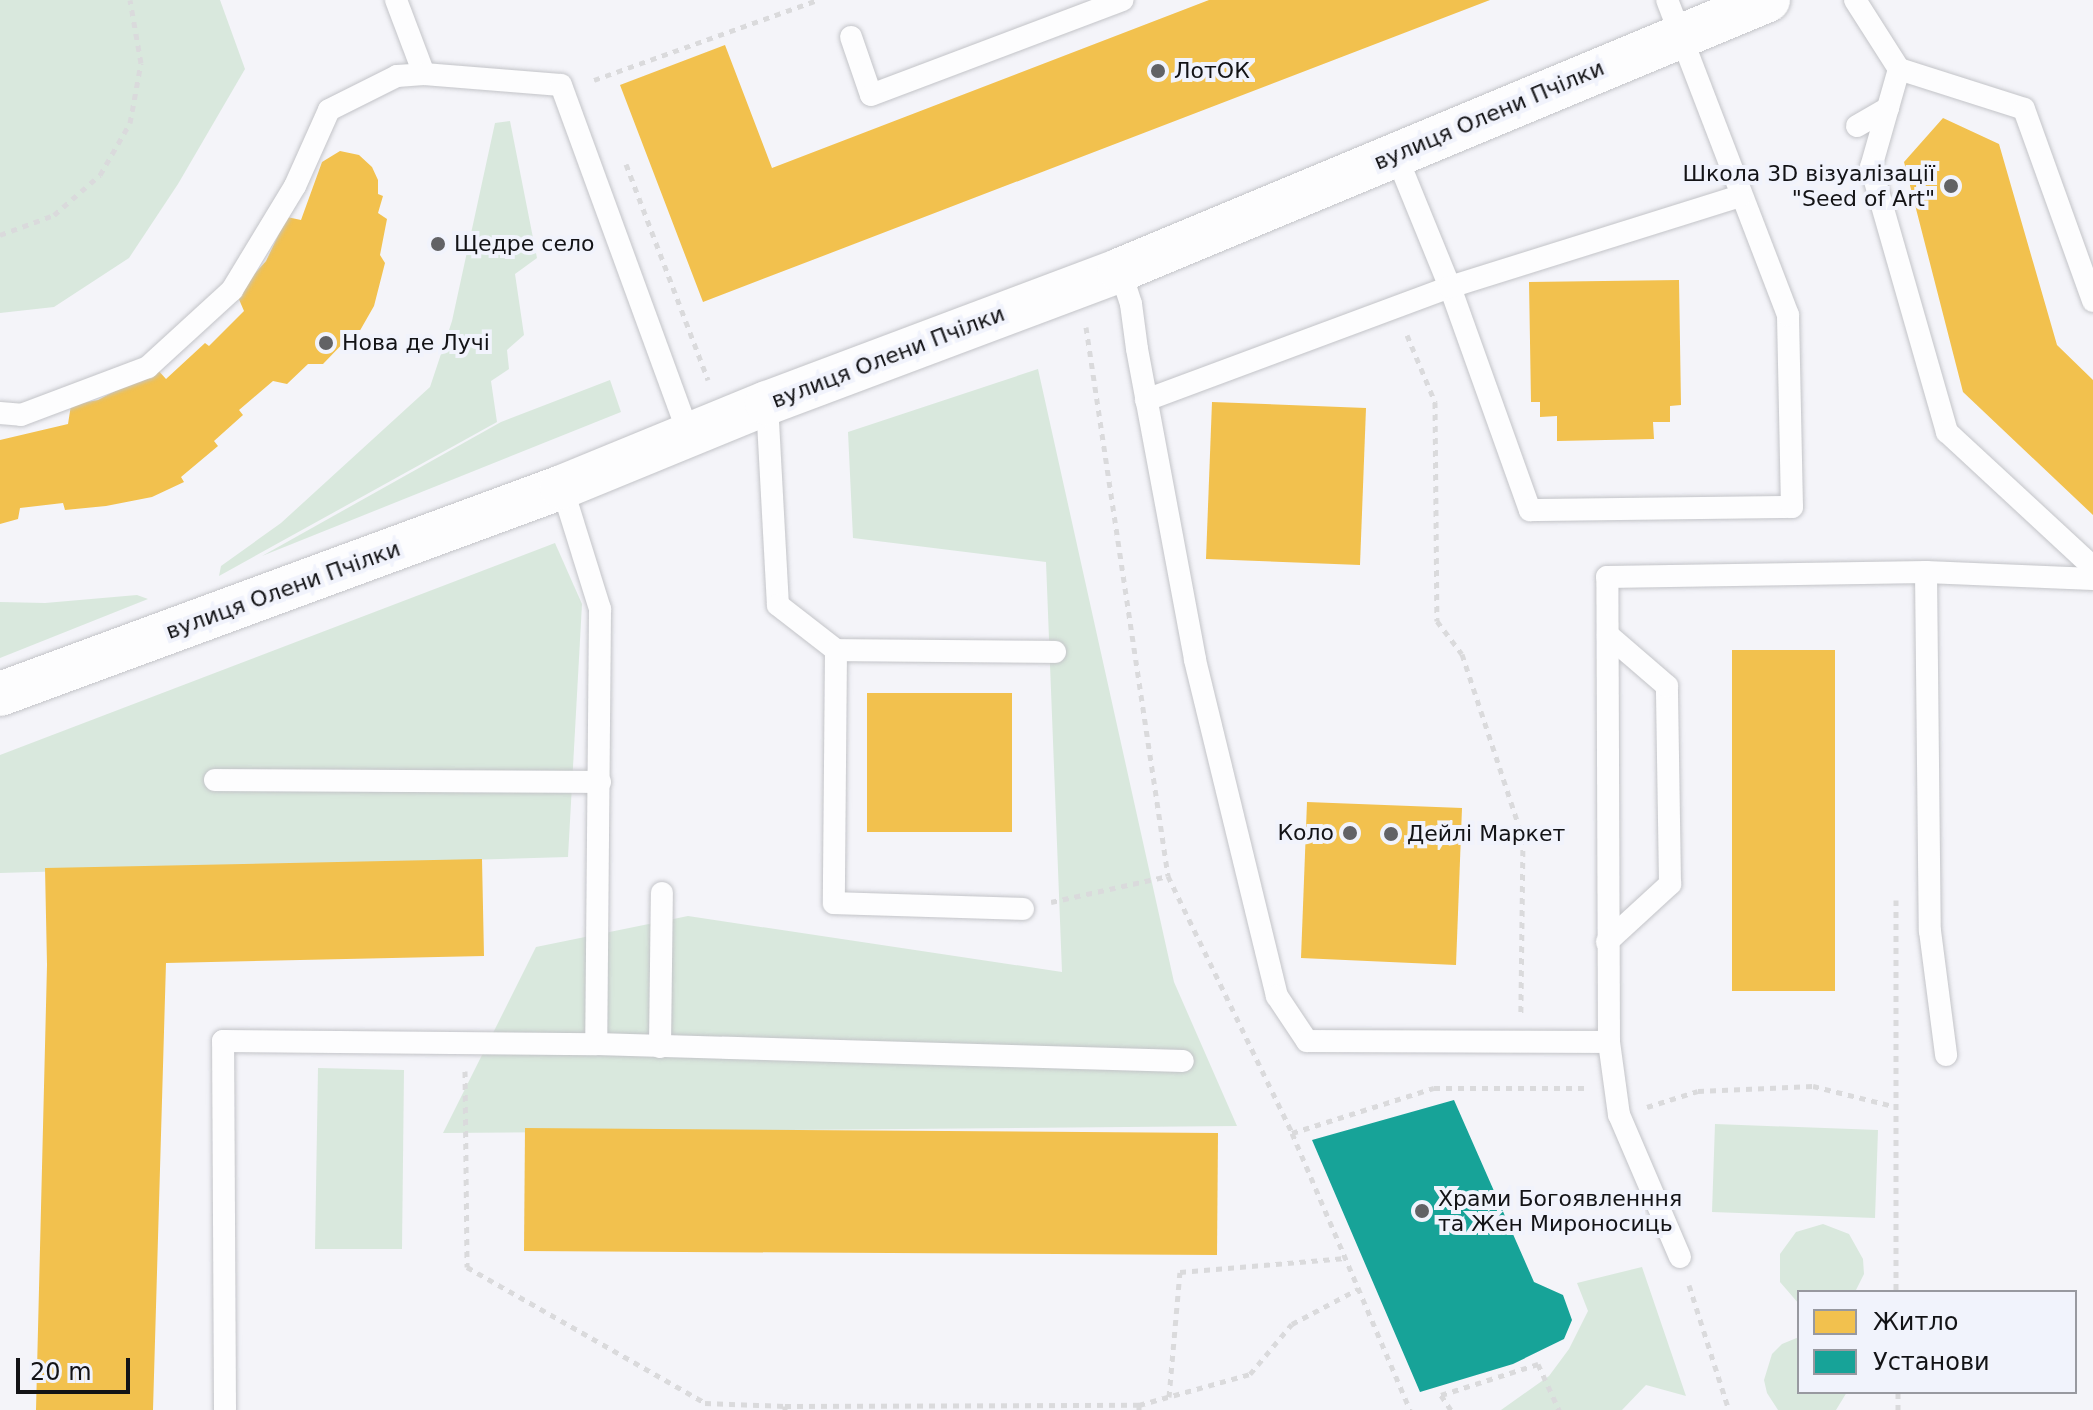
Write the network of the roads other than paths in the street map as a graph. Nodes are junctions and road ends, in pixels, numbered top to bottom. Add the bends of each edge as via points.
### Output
1 (396, 0) edge
2 (1123, 0) edge
3 (1768, 0) edge
4 (1855, 0) edge
5 (1673, 18) edge
6 (851, 37) dead end
7 (1899, 69) junction
8 (424, 74) junction
9 (1888, 108) junction
10 (1857, 126) dead end
11 (1396, 155) junction
12 (1740, 196) junction
13 (1120, 270) junction
14 (1450, 287) junction
15 (2093, 301) edge
16 (1146, 400) junction
17 (767, 403) junction
18 (0, 413) edge
19 (689, 434) junction
20 (562, 487) junction
21 (2093, 567) edge
22 (1926, 572) junction
23 (2093, 579) edge
24 (1608, 635) junction
25 (836, 650) junction
26 (1055, 652) dead end
27 (0, 694) edge
28 (215, 780) dead end
29 (600, 782) junction
30 (662, 893) dead end
31 (1023, 909) road end
32 (1607, 942) junction
33 (1609, 1042) junction
34 (596, 1044) junction
35 (660, 1047) junction
36 (1946, 1055) dead end
37 (1183, 1061) dead end
38 (1680, 1257) road end
39 (225, 1410) edge

1 - 8 lane
2 - 6 lane via 871,95
3 - 5 street, вулиця Олени Пчілки
4 - 7 lane
5 - 11 street, вулиця Олени Пчілки
5 - 12 lane
7 - 9 lane
7 - 15 lane via 2024,109
8 - 18 lane via 397,76 329,110 295,186 232,290 148,367 21,415
8 - 19 lane via 561,85
9 - 10 lane
9 - 21 lane via 1871,167 1947,432
11 - 13 street, вулиця Олени Пчілки
11 - 14 lane
12 - 14 lane
12 - 14 lane via 1788,315 1792,507 1530,510
13 - 16 lane via 1131,304
13 - 17 street, вулиця Олени Пчілки
14 - 16 lane
16 - 33 lane via 1195,660 1277,996 1307,1041
17 - 19 street, вулиця Олени Пчілки
17 - 25 lane via 778,605
19 - 20 street, вулиця Олени Пчілки
20 - 27 street, вулиця Олени Пчілки
20 - 29 lane via 600,609
22 - 23 lane
22 - 24 lane via 1607,577
22 - 36 lane via 1930,931
24 - 32 lane
24 - 32 lane via 1667,686 1670,884
25 - 26 lane
25 - 31 lane via 834,903
28 - 29 lane
29 - 34 lane
30 - 35 lane
32 - 33 lane
33 - 38 lane via 1619,1115
34 - 35 lane
34 - 39 lane via 223,1041
35 - 37 lane

